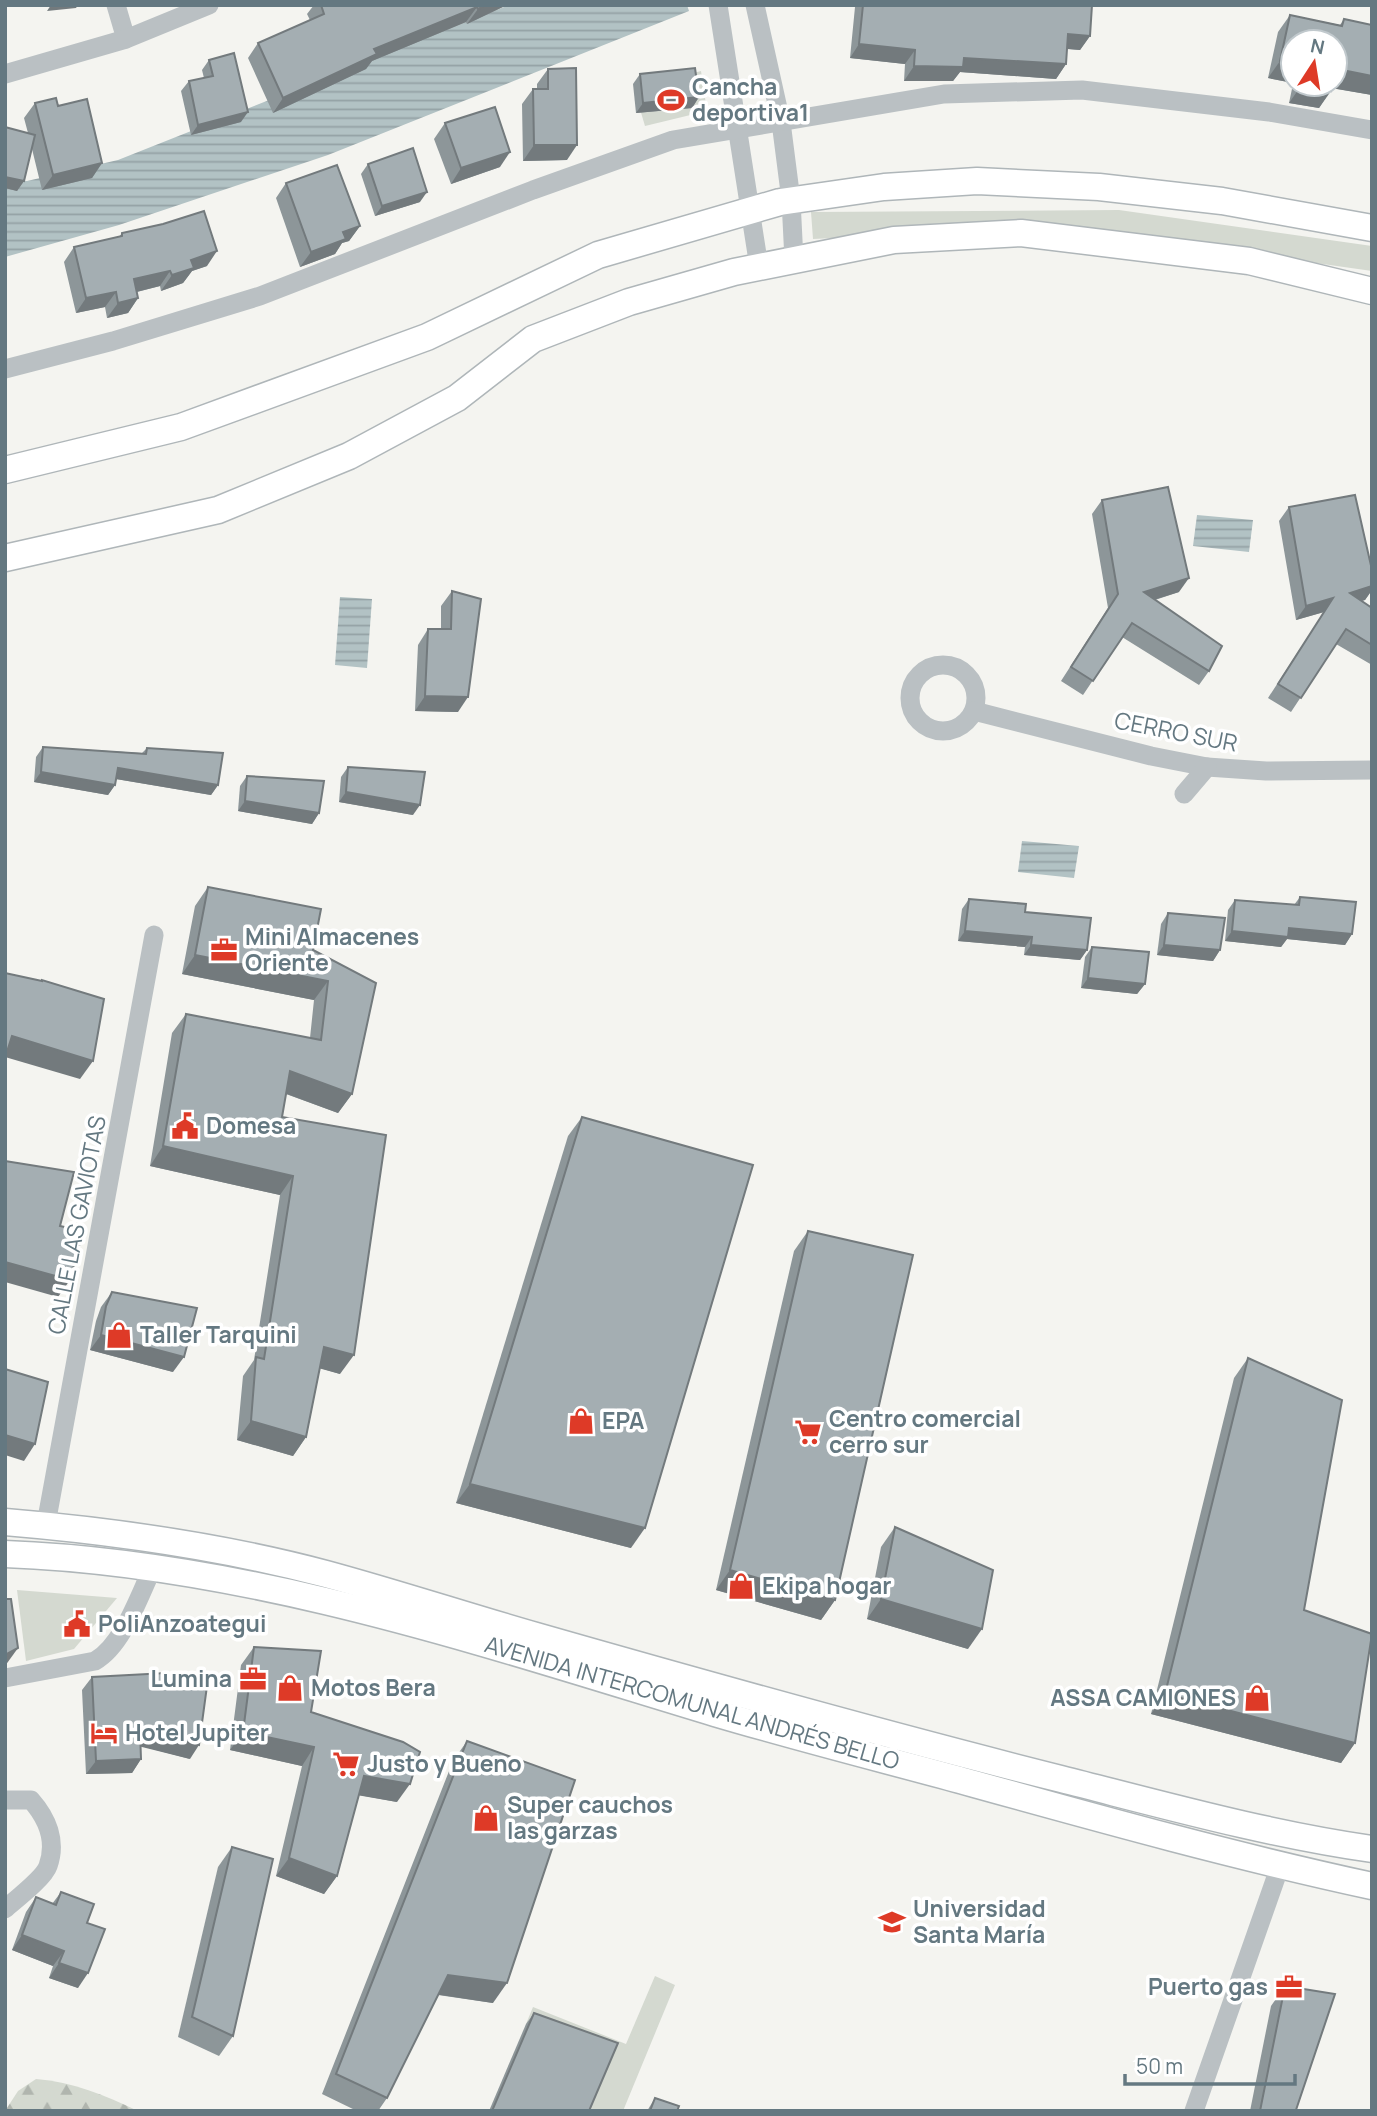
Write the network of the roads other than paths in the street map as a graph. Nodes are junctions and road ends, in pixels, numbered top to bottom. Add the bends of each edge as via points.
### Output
1 (116, 5) edge
2 (209, 5) edge
3 (718, 5) edge
4 (755, 5) edge
5 (126, 39) junction
6 (5, 75) edge
7 (781, 121) junction
8 (738, 129) junction
9 (1372, 130) edge
10 (791, 200) junction
11 (750, 210) junction
12 (1372, 228) edge
13 (794, 260) junction
14 (759, 267) junction
15 (1372, 291) edge
16 (5, 369) edge
17 (5, 470) edge
18 (5, 558) edge
19 (974, 711) dead end
20 (1207, 767) junction
21 (1372, 769) edge
22 (1184, 794) dead end
23 (154, 935) dead end
24 (5, 1522) edge
25 (46, 1524) junction
26 (5, 1554) edge
27 (153, 1567) junction
28 (5, 1678) edge
29 (5, 1800) edge
30 (1372, 1849) edge
31 (1280, 1866) junction
32 (1372, 1886) edge
33 (5, 1909) edge
34 (1195, 2111) edge

1 - 5 street
2 - 5 street
3 - 8 street
4 - 7 street
5 - 6 street
7 - 8 street
7 - 9 street via 944,94 1082,90
7 - 10 street
8 - 11 street
8 - 16 street via 673,140 260,296
10 - 11 main road
10 - 12 main road via 977,181 1098,187 1222,201
10 - 13 street
11 - 14 street
11 - 17 main road via 598,255 427,337 181,426
13 - 14 main road
13 - 15 main road via 894,240 1021,233 1249,261
14 - 18 main road via 629,302 533,339 457,398 349,456 218,510
19 - 20 street, CERRO SUR
20 - 21 street, CERRO SUR
20 - 22 street
23 - 25 street, CALLE LAS GAVIOTAS
24 - 25 main road, AVENIDA INTERCOMUNAL ANDRÉS BELLO
25 - 30 main road, AVENIDA INTERCOMUNAL ANDRÉS BELLO via 238,1554 325,1574 983,1760 1214,1818
26 - 27 main road, AVENIDA INTERCOMUNAL ANDRÉS BELLO
27 - 28 street via 115,1645 102,1657
27 - 31 main road, AVENIDA INTERCOMUNAL ANDRÉS BELLO via 382,1616 724,1716
29 - 33 street via 31,1800 44,1815 51,1840 47,1868
31 - 32 main road, AVENIDA INTERCOMUNAL ANDRÉS BELLO
31 - 34 street

